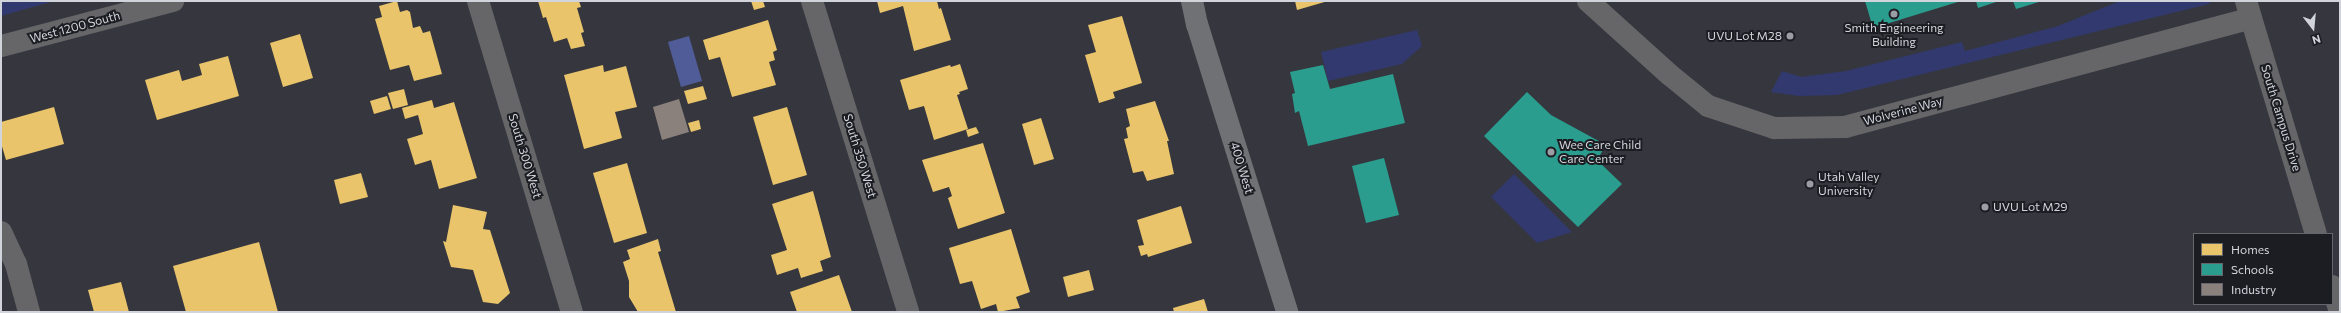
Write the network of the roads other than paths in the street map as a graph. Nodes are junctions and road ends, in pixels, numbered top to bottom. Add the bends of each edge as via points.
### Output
1 (173, 1) edge
2 (478, 1) edge
3 (812, 1) edge
4 (1184, 1) edge
5 (1192, 1) edge
6 (1588, 1) edge
7 (2249, 10) edge
8 (1197, 24) junction
9 (1, 46) edge
10 (1, 232) edge
11 (2316, 233) edge
12 (2333, 289) edge
13 (29, 312) edge
14 (572, 312) edge
15 (908, 312) edge
16 (1287, 312) edge
17 (2340, 312) edge

1 - 9 street, West 1200 South
2 - 14 street, South 300 West
3 - 15 street, South 350 West
4 - 8 main road
5 - 8 main road
6 - 7 street, Wolverine Way via 1708,106 1774,128 1845,127
7 - 11 street, South Campus Drive
8 - 16 main road, 400 West
10 - 13 street via 16,264
12 - 17 street

